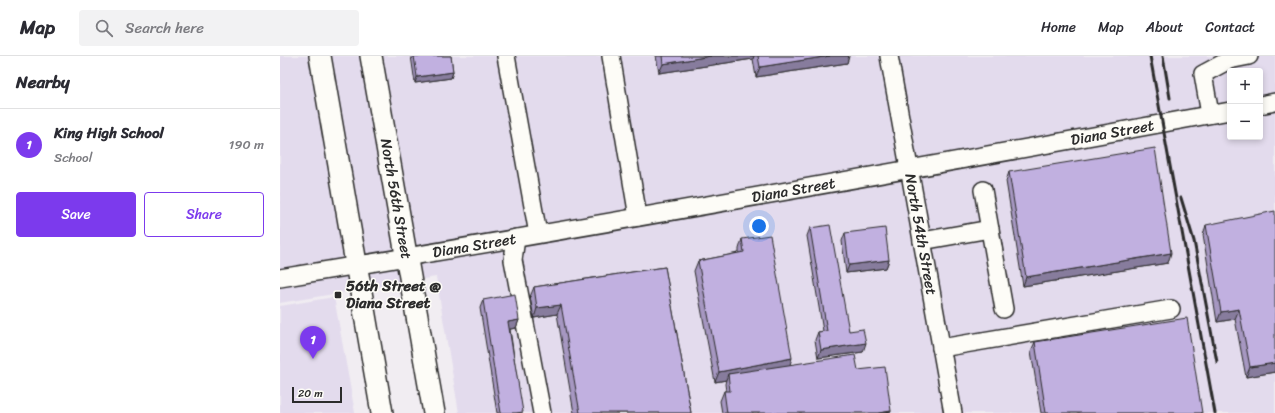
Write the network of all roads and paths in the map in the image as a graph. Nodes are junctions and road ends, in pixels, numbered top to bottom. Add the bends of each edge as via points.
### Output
1 (320, 56) edge
2 (371, 56) edge
3 (506, 56) edge
4 (611, 56) edge
5 (889, 56) edge
6 (1249, 56) edge
7 (1275, 102) edge
8 (1263, 104) edge
9 (1227, 111) edge
10 (1210, 114) junction
11 (909, 170) junction
12 (983, 190) dead end
13 (638, 217) junction
14 (990, 229) junction
15 (538, 234) junction
16 (516, 238) junction
17 (922, 241) junction
18 (407, 257) junction
19 (357, 265) junction
20 (280, 278) edge
21 (1004, 309) dead end
22 (1171, 309) dead end
23 (941, 348) junction
24 (382, 413) edge
25 (434, 413) edge
26 (542, 413) edge
27 (953, 413) edge

1 - 19 main road
2 - 18 main road, North 56th Street
3 - 15 street
4 - 13 street
5 - 11 street, North 54th Street
6 - 10 street via 1229,60 1203,74
7 - 8 street
9 - 10 street, Diana Street
10 - 11 street, Diana Street
11 - 13 street, Diana Street
11 - 17 street, North 54th Street
12 - 14 street
13 - 15 street, Diana Street
14 - 17 street
14 - 21 street
15 - 16 street, Diana Street
16 - 18 street, Diana Street
16 - 26 street via 513,260
17 - 23 street, North 54th Street
18 - 19 street, Diana Street
18 - 25 main road, North 56th Street
19 - 20 street, Diana Street
19 - 24 main road
22 - 23 street
23 - 27 street, North 54th Street

